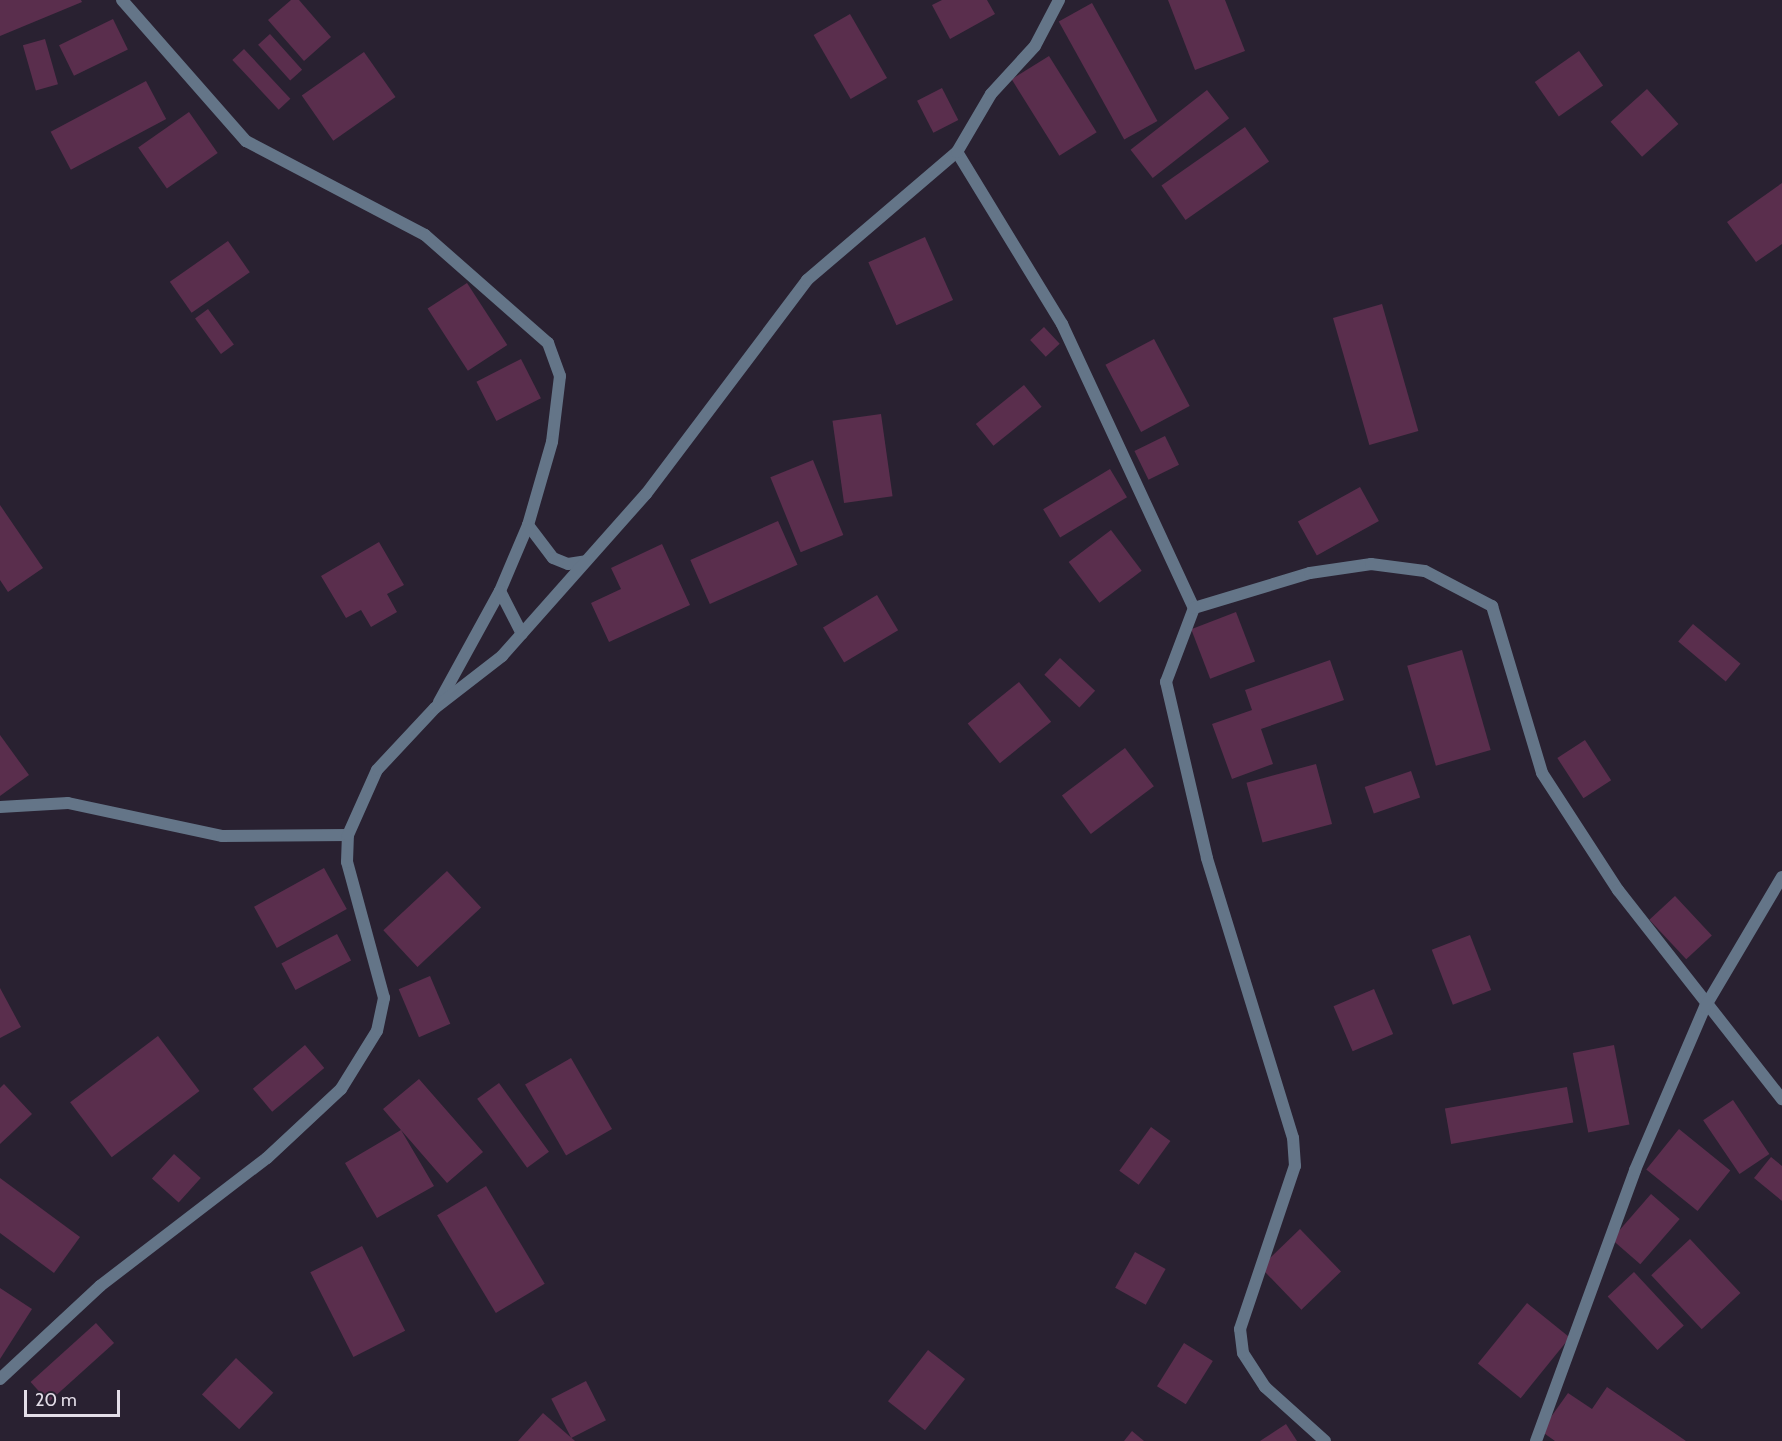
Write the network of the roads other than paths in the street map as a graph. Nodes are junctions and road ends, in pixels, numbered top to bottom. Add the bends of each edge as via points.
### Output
1 (122, 0) edge
2 (1059, 0) edge
3 (957, 152) junction
4 (528, 525) junction
5 (586, 561) junction
6 (500, 591) junction
7 (1194, 608) junction
8 (522, 634) junction
9 (435, 708) junction
10 (0, 807) edge
11 (348, 836) junction
12 (1782, 878) edge
13 (1705, 1007) junction
14 (1782, 1099) edge
15 (0, 1379) edge
16 (1325, 1441) edge
17 (1536, 1441) edge

1 - 4 street via 246,141 425,235 548,343 560,376 552,442
2 - 3 street via 1035,46 991,94
3 - 5 street via 807,280 646,494
3 - 7 street via 1062,324
4 - 5 street via 553,558 568,564
4 - 6 street
5 - 8 street
6 - 8 street
6 - 9 street
7 - 13 street via 1311,573 1371,564 1425,571 1492,606 1542,773 1618,890
7 - 16 street via 1166,682 1207,858 1293,1138 1295,1166 1240,1329 1242,1345 1264,1387
8 - 9 street via 502,656
9 - 11 street via 377,770
10 - 11 street via 68,803 222,836
11 - 15 street via 347,862 384,998 362,1060 341,1089 267,1158 100,1286
12 - 13 street
13 - 14 street
13 - 17 street via 1635,1170

